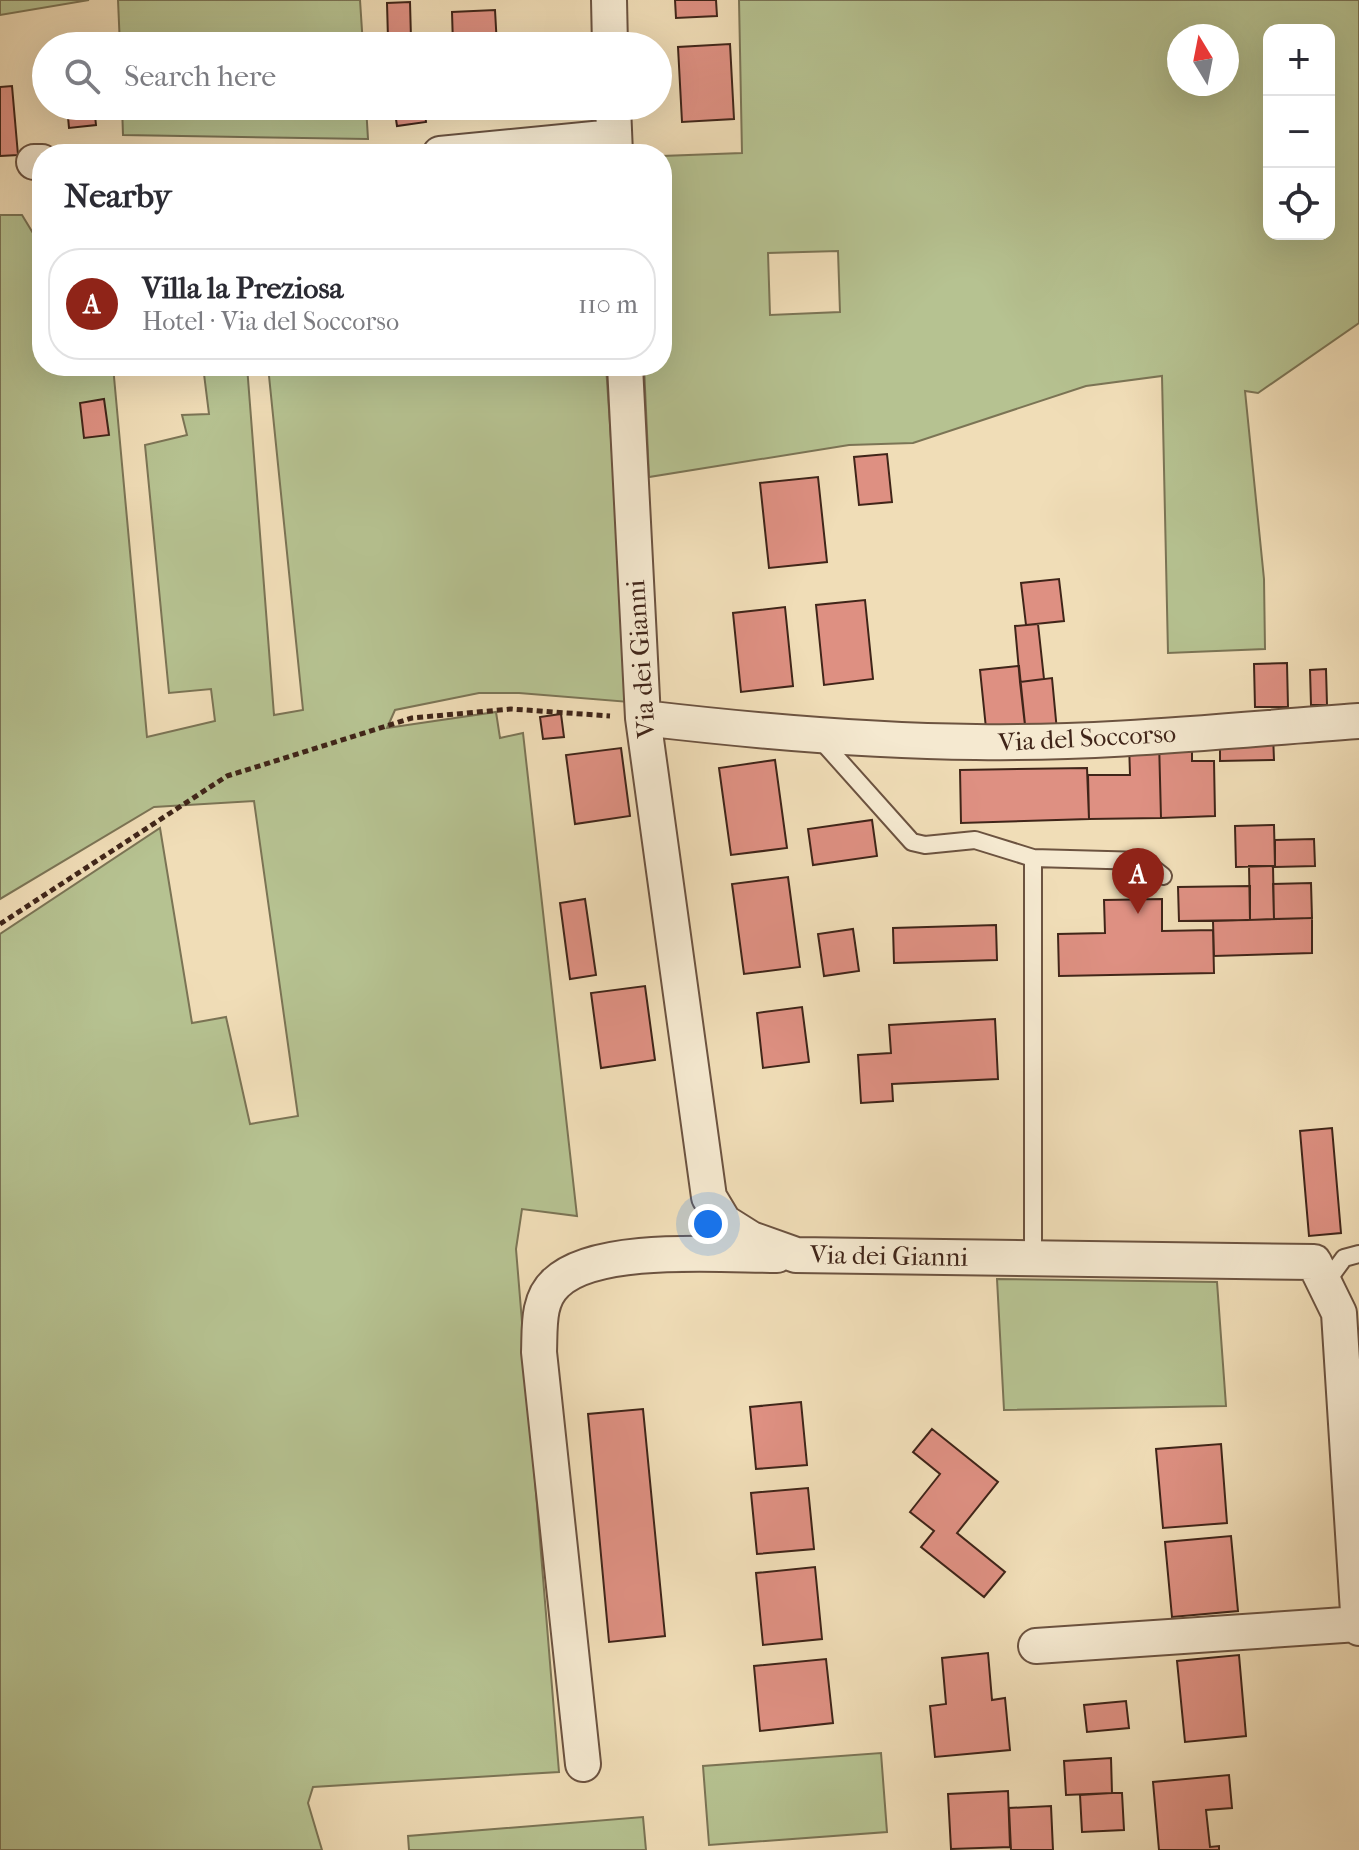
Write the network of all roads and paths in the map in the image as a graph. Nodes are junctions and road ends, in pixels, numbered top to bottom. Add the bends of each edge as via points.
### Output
1 (609, 0) edge
2 (610, 32) edge
3 (614, 132) edge
4 (519, 144) edge
5 (626, 376) edge
6 (643, 718) junction
7 (1359, 721) edge
8 (815, 734) junction
9 (1033, 858) junction
10 (1163, 876) dead end
11 (0, 924) edge
12 (1359, 1254) edge
13 (796, 1255) junction
14 (1033, 1259) junction
15 (1325, 1284) junction
16 (1359, 1626) edge
17 (1036, 1646) dead end
18 (583, 1764) dead end

1 - 2 street
3 - 4 street
5 - 6 street, Via dei Gianni
6 - 8 street, Via del Soccorso
6 - 11 path via 511,709 412,718 227,776
6 - 13 street, Via dei Gianni via 709,1197 724,1222 751,1239
7 - 8 street, Via del Soccorso via 1030,742
8 - 9 lane via 912,842 975,840
9 - 10 lane via 1144,861
9 - 14 lane
12 - 15 lane via 1344,1258
13 - 14 street, Via dei Gianni
13 - 18 street via 647,1255 582,1265 554,1284 540,1311 539,1352
14 - 15 street, Via dei Gianni via 1314,1262
15 - 16 street, Via dei Gianni via 1339,1313
16 - 17 street

